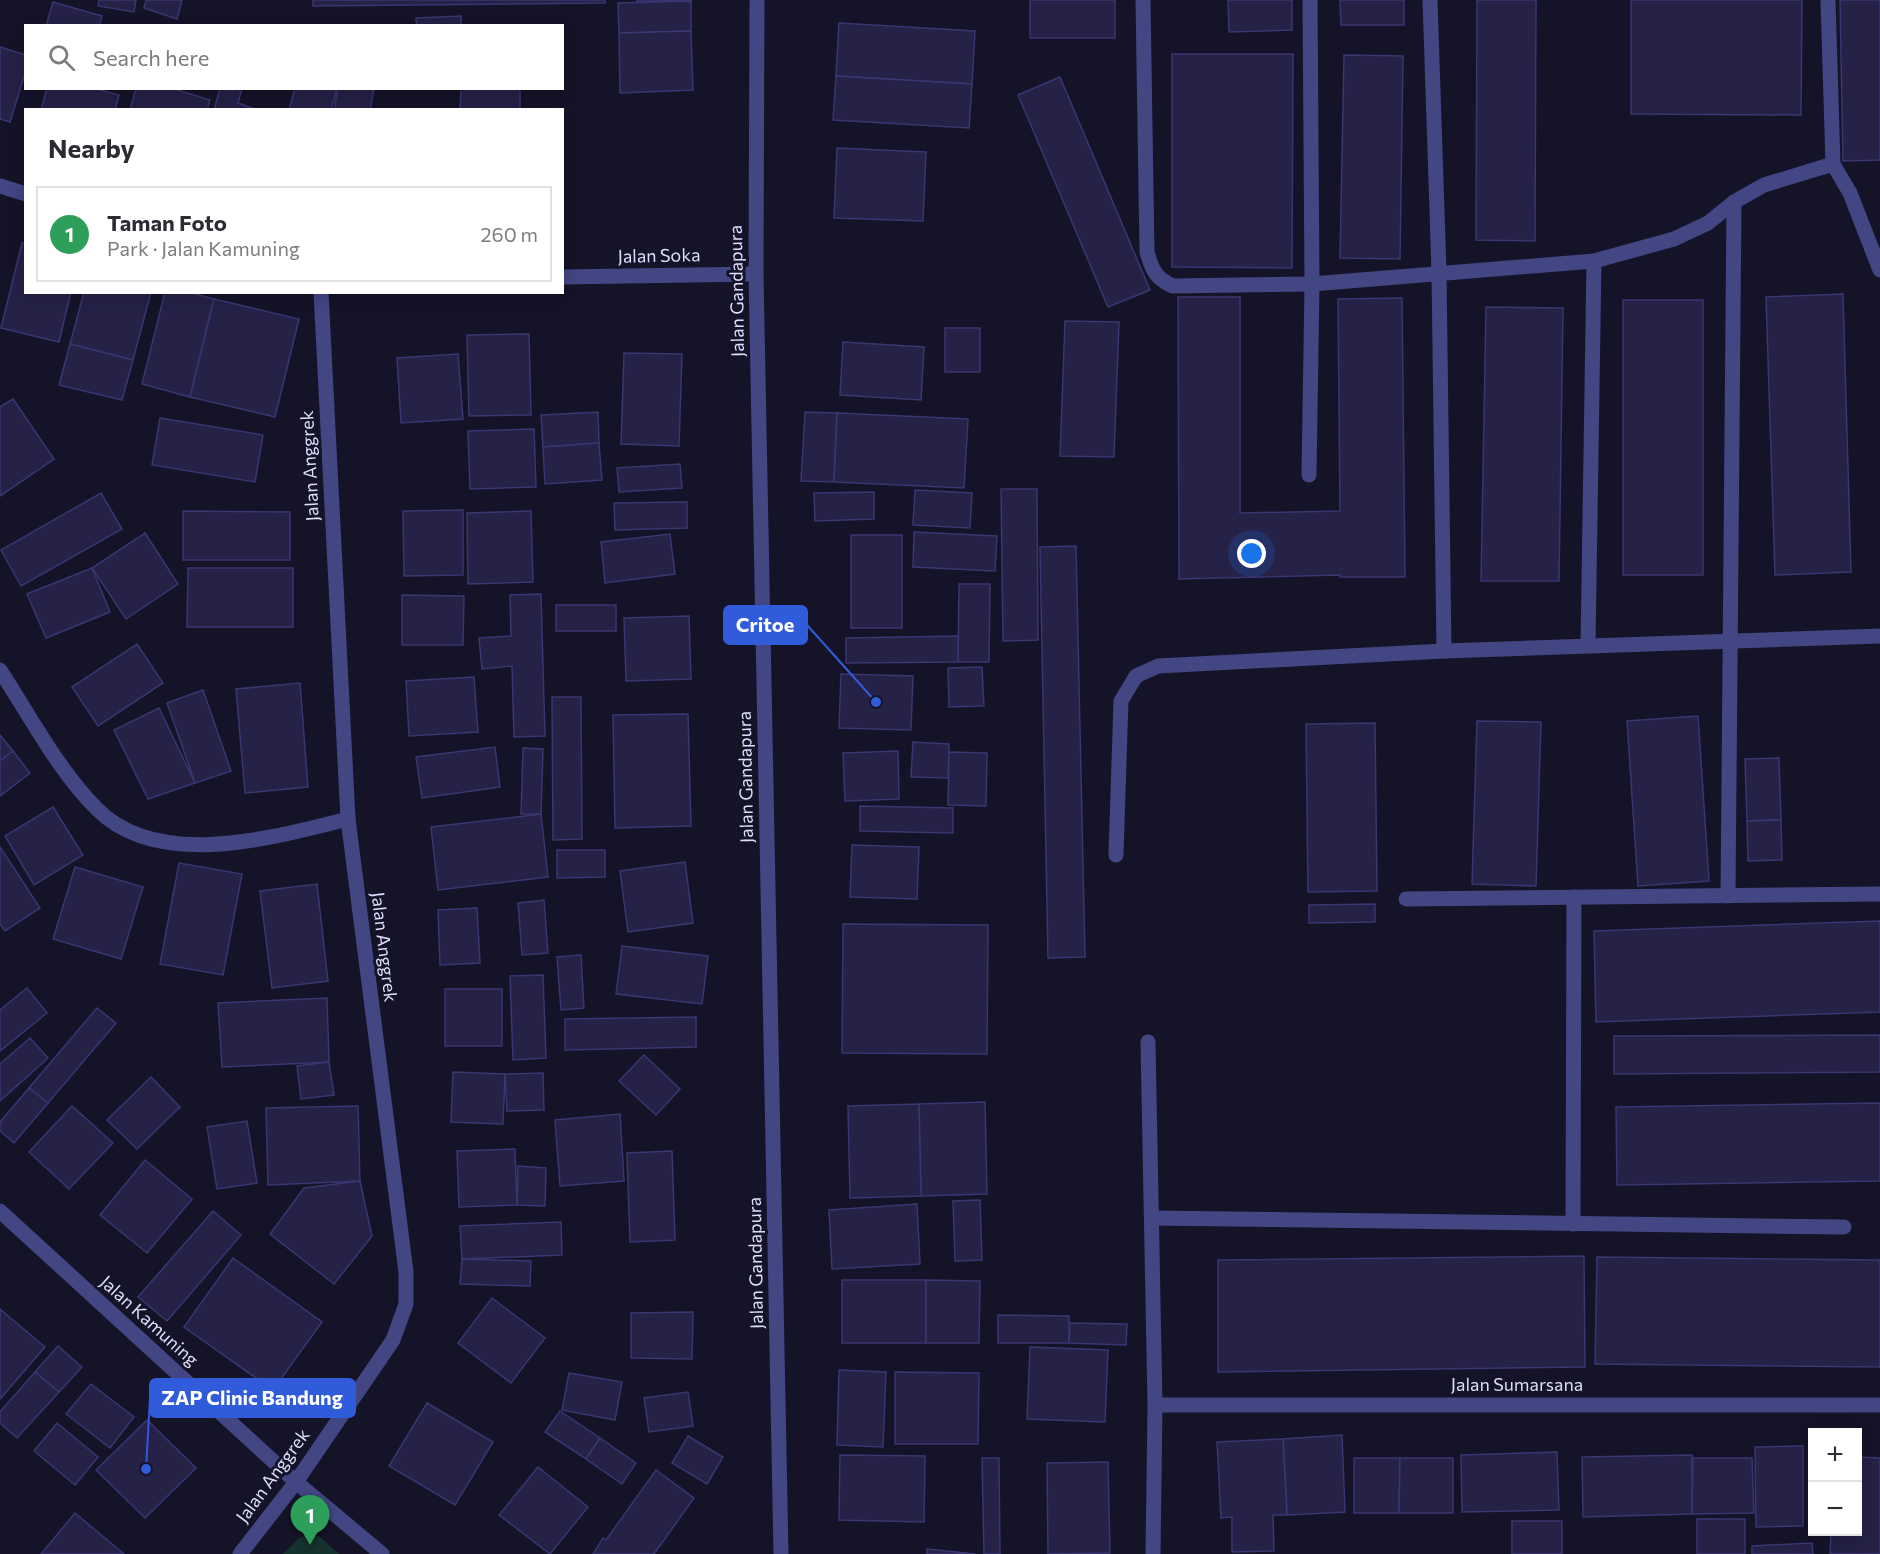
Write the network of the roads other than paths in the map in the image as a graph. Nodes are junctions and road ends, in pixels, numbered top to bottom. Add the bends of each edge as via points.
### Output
1 (757, 0) edge
2 (1143, 0) edge
3 (1310, 0) edge
4 (1430, 0) edge
5 (1828, 0) edge
6 (1833, 164) junction
7 (0, 186) edge
8 (24, 193) edge
9 (1734, 202) junction
10 (1594, 261) junction
11 (1880, 270) edge
12 (1439, 272) junction
13 (756, 274) junction
14 (564, 277) edge
15 (1312, 284) junction
16 (321, 294) edge
17 (1309, 475) dead end
18 (1880, 636) edge
19 (1731, 642) junction
20 (1588, 646) junction
21 (1444, 651) junction
22 (0, 670) edge
23 (348, 819) junction
24 (1116, 855) dead end
25 (1880, 894) edge
26 (1728, 896) junction
27 (1574, 897) junction
28 (1406, 899) dead end
29 (1148, 1042) dead end
30 (0, 1211) edge
31 (1152, 1218) junction
32 (1573, 1224) junction
33 (1844, 1227) dead end
34 (1880, 1404) edge
35 (1155, 1405) junction
36 (296, 1482) junction
37 (240, 1554) edge
38 (382, 1554) edge
39 (781, 1554) edge
40 (1153, 1554) edge

1 - 13 street, Jalan Gandapura
2 - 15 street via 1147,252 1152,270 1160,280 1173,286
3 - 15 street
4 - 12 street
5 - 6 street
6 - 9 street via 1764,185
6 - 11 street via 1850,193
7 - 8 street
9 - 10 street via 1708,224 1674,239
9 - 19 street
10 - 12 street
10 - 20 street
12 - 15 street
12 - 21 street
13 - 14 street, Jalan Soka
13 - 39 street, Jalan Gandapura
15 - 17 street
16 - 23 street, Jalan Anggrek
18 - 19 street
19 - 20 street
19 - 26 street
20 - 21 street
21 - 24 street via 1158,666 1136,676 1121,701
22 - 23 street via 59,760 98,810 128,830 160,842 236,843
23 - 36 street, Jalan Anggrek via 406,1272 406,1304 393,1340
25 - 26 street
26 - 27 street
27 - 28 street
27 - 32 street
29 - 31 street
30 - 36 street, Jalan Kamuning
31 - 32 street
31 - 35 street
32 - 33 street
34 - 35 street, Jalan Sumarsana
35 - 40 street
36 - 37 street, Jalan Anggrek
36 - 38 street, Jalan Kamuning

